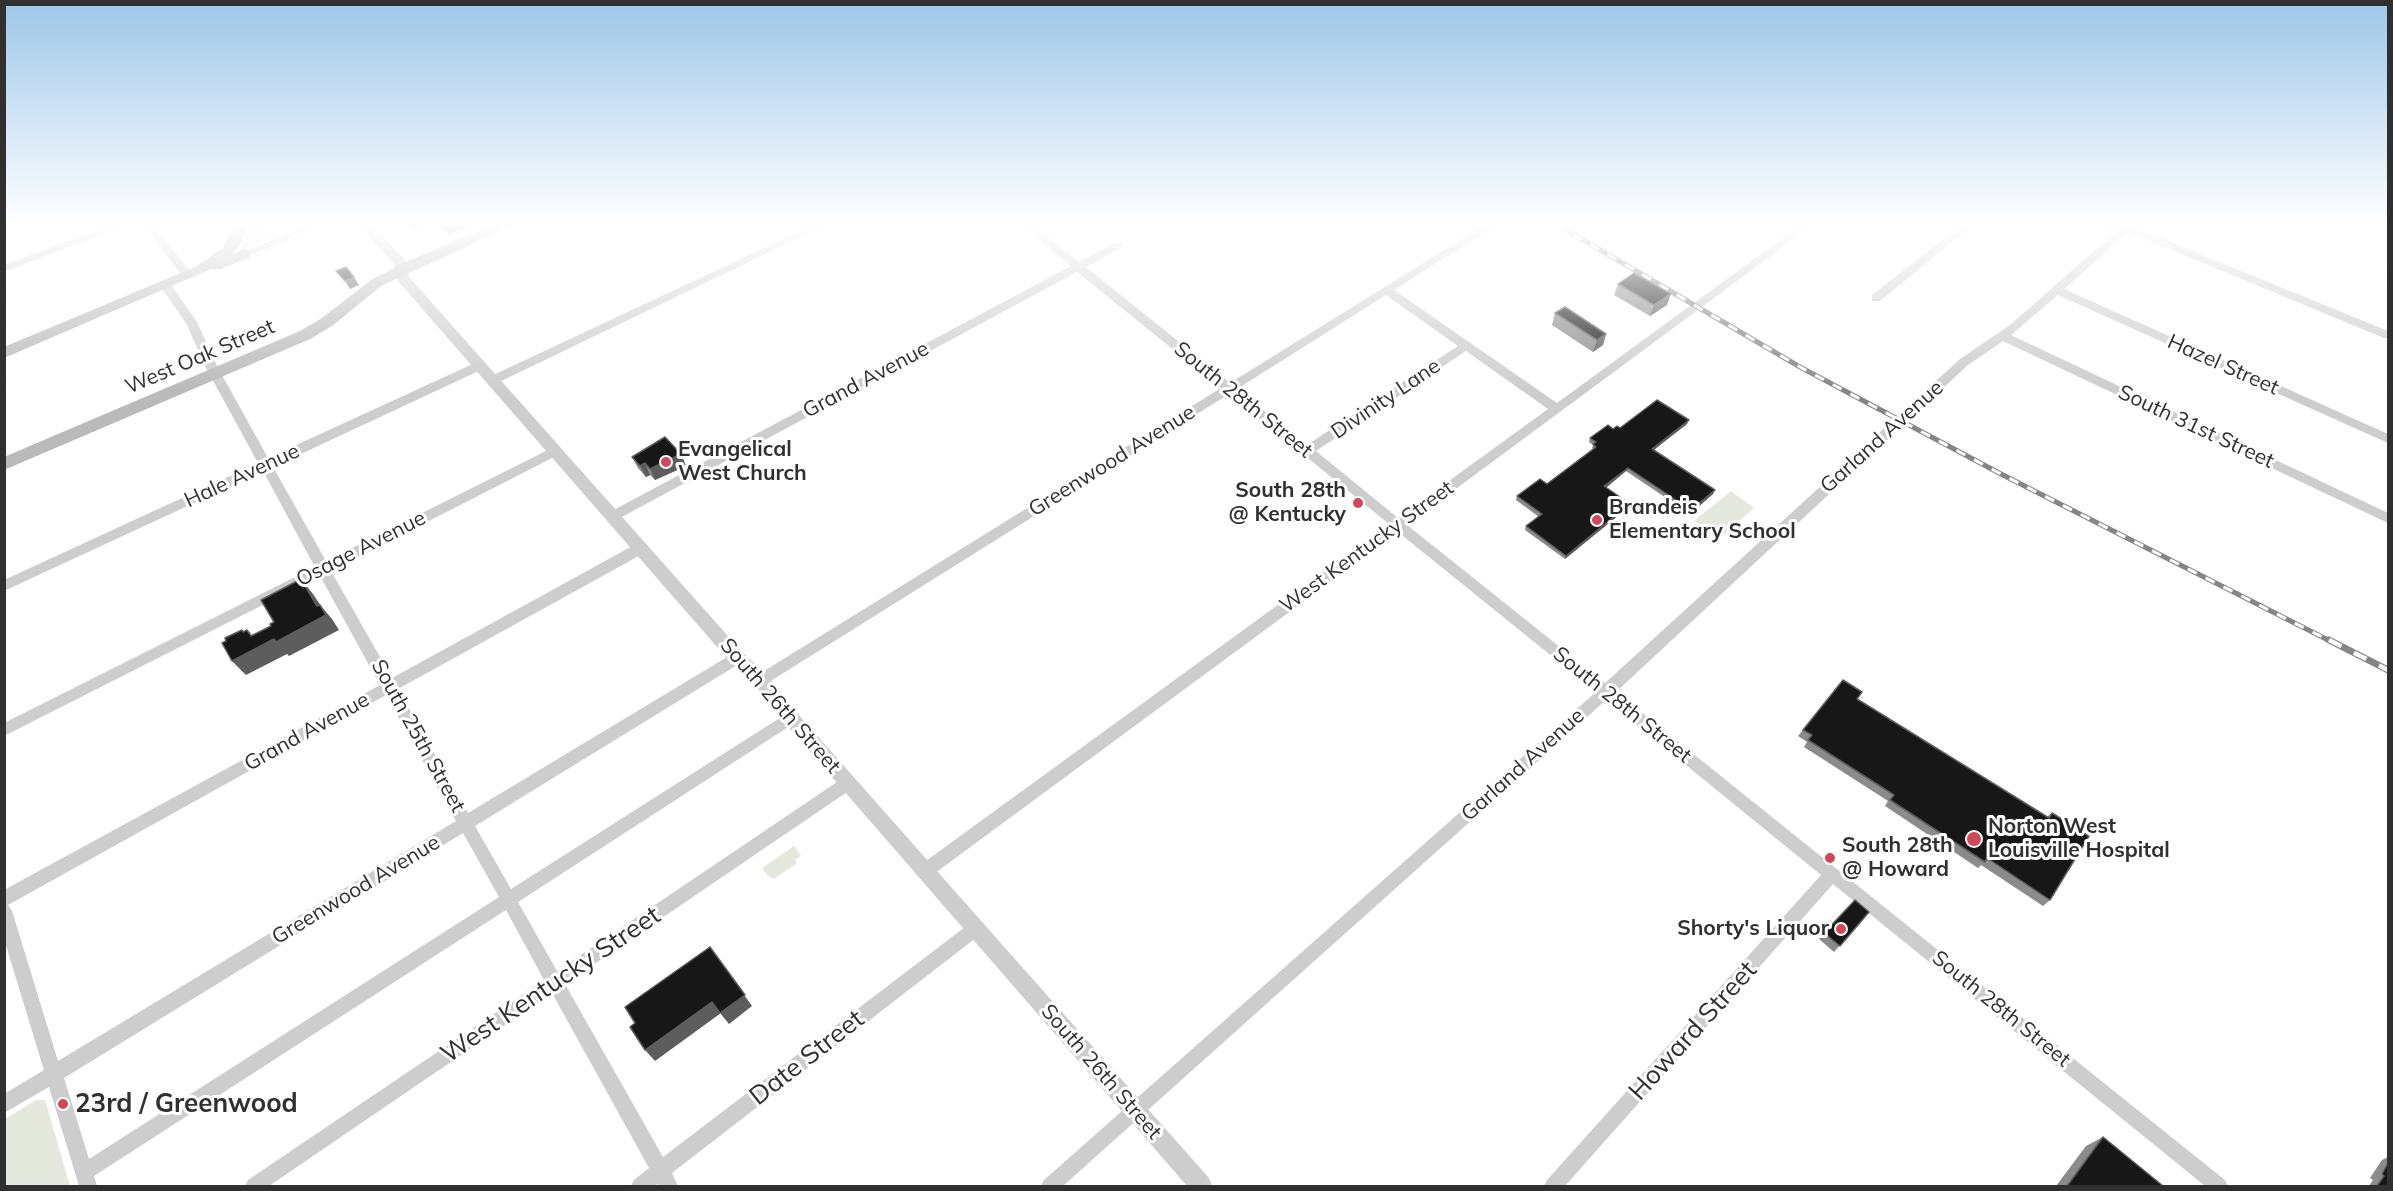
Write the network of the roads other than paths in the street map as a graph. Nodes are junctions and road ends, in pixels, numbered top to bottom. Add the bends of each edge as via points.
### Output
1 (180, 280) edge
2 (386, 280) edge
3 (405, 280) edge
4 (706, 280) edge
5 (1055, 280) edge
6 (1094, 280) edge
7 (1403, 280) edge
8 (1733, 280) edge
9 (1899, 280) edge
10 (2069, 280) edge
11 (2256, 280) edge
12 (166, 286) junction
13 (1386, 290) junction
14 (2057, 290) junction
15 (1876, 298) dead end
16 (2388, 335) edge
17 (2003, 336) junction
18 (1466, 346) junction
19 (4, 353) edge
20 (481, 365) junction
21 (215, 373) junction
22 (493, 380) junction
23 (1229, 388) junction
24 (1556, 408) junction
25 (2388, 439) edge
26 (556, 451) junction
27 (1307, 451) junction
28 (4, 464) edge
29 (266, 465) junction
30 (613, 516) junction
31 (2388, 518) edge
32 (1398, 524) junction
33 (641, 548) junction
34 (324, 568) junction
35 (4, 586) edge
36 (737, 658) junction
37 (761, 680) junction
38 (390, 687) junction
39 (1606, 692) junction
40 (791, 718) junction
41 (4, 730) edge
42 (848, 783) junction
43 (466, 824) junction
44 (925, 871) junction
45 (1833, 874) junction
46 (4, 899) edge
47 (509, 899) junction
48 (4, 911) edge
49 (975, 929) junction
50 (555, 982) junction
51 (54, 1074) junction
52 (4, 1104) edge
53 (1135, 1110) junction
54 (661, 1171) junction
55 (86, 1180) edge
56 (254, 1186) edge
57 (640, 1186) edge
58 (669, 1186) edge
59 (1050, 1186) edge
60 (1201, 1186) edge
61 (1553, 1186) edge
62 (2218, 1186) edge

1 - 12 main road
2 - 21 main road, West Oak Street via 362,292 320,326
3 - 20 street, South 26th Street
4 - 22 street
5 - 30 street, Grand Avenue
6 - 23 street, South 28th Street
7 - 13 street, Greenwood Avenue
8 - 24 street, West Kentucky Street
9 - 15 street
10 - 14 street, Garland Avenue
11 - 16 street
12 - 19 main road
12 - 21 street, South 25th Street via 191,322
13 - 18 street
13 - 23 street, Greenwood Avenue
14 - 17 street, Garland Avenue
14 - 25 street, Hazel Street
17 - 31 street, South 31st Street
17 - 39 street, Garland Avenue via 1964,362
18 - 24 street
18 - 27 street, Divinity Lane
20 - 22 street, South 26th Street
20 - 29 street, Hale Avenue
21 - 28 main road, West Oak Street
21 - 29 street, South 25th Street
22 - 26 street, South 26th Street
23 - 27 street, South 28th Street
23 - 37 street, Greenwood Avenue
24 - 32 street, West Kentucky Street
26 - 30 street, South 26th Street
26 - 34 street, Osage Avenue
27 - 32 street, South 28th Street
29 - 34 street, South 25th Street
29 - 35 street, Hale Avenue
30 - 33 street, South 26th Street
32 - 39 street, South 28th Street
32 - 44 street, West Kentucky Street
33 - 36 street, South 26th Street
33 - 38 street, Grand Avenue
34 - 38 street, South 25th Street
34 - 41 street, Osage Avenue
36 - 37 street, South 26th Street
36 - 43 street, Greenwood Avenue
37 - 40 street, South 26th Street
38 - 43 street, South 25th Street
38 - 46 street, Grand Avenue
39 - 45 street, South 28th Street
39 - 53 street, Garland Avenue
40 - 42 street, South 26th Street
40 - 47 street
42 - 44 street, South 26th Street
42 - 50 street, West Kentucky Street
43 - 47 street, South 25th Street
43 - 51 street, Greenwood Avenue
44 - 49 street, South 26th Street
45 - 61 street, Howard Street
45 - 62 street, South 28th Street
47 - 50 street, South 25th Street
47 - 55 street
48 - 51 street
49 - 53 street, South 26th Street
49 - 54 street, Date Street
50 - 54 street, South 25th Street
50 - 56 street, West Kentucky Street
51 - 52 street, Greenwood Avenue
51 - 55 street
53 - 59 street, Garland Avenue
53 - 60 street, South 26th Street
54 - 57 street, Date Street
54 - 58 street, South 25th Street

